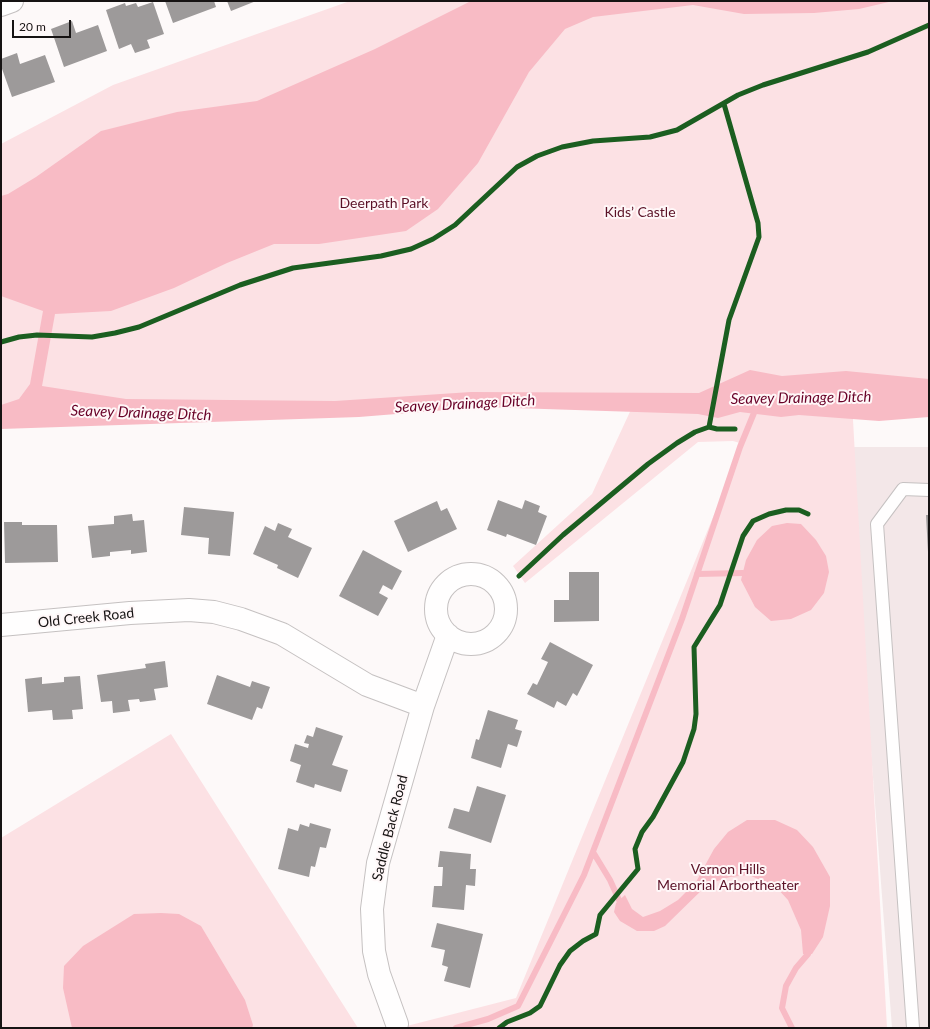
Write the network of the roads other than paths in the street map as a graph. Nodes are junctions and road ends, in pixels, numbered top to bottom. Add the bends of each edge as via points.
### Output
1 (12, 1) edge
2 (1, 5) edge
3 (929, 490) edge
4 (1, 626) edge
5 (448, 635) dead end
6 (423, 706) junction
7 (397, 1024) dead end
8 (913, 1028) edge

1 - 2 street
3 - 8 lane via 903,489 877,524
4 - 6 street, Old Creek Road via 130,613 189,610 214,612 276,631 367,685
5 - 6 street, Saddle Back Road
6 - 7 street, Saddle Back Road via 378,864 372,909 374,951 379,974

